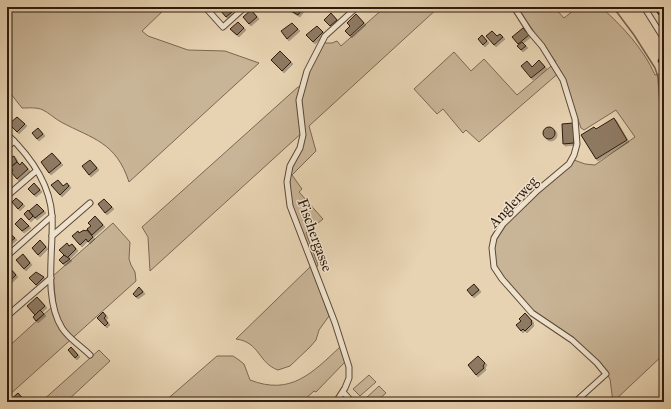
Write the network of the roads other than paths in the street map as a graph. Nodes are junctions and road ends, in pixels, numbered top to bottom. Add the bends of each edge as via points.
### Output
1 (205, 7) edge
2 (245, 7) edge
3 (357, 7) edge
4 (514, 7) edge
5 (644, 7) edge
6 (664, 39) edge
7 (7, 134) edge
8 (14, 141) junction
9 (7, 147) edge
10 (36, 171) junction
11 (7, 196) edge
12 (90, 204) dead end
13 (52, 216) junction
14 (52, 236) junction
15 (7, 256) edge
16 (51, 278) junction
17 (7, 316) edge
18 (90, 355) dead end
19 (343, 392) junction
20 (336, 402) edge
21 (352, 402) edge
22 (575, 402) edge

1 - 2 street via 223,27
3 - 19 street, Fischergasse via 325,36 307,71 299,100 303,135 288,174 287,190 290,206 338,330 349,367 349,378
4 - 22 street, Anglerweg via 563,80 575,119 577,144 569,164 503,224 494,238 492,257 494,267 502,279 532,313 572,340 606,374
5 - 6 street
7 - 8 street
8 - 9 street
8 - 10 street via 28,156
10 - 11 street
10 - 13 street via 46,190
12 - 14 street
13 - 14 street
13 - 15 street
14 - 16 street
16 - 17 street
16 - 18 street via 52,294 61,327
19 - 20 street, Fischergasse
19 - 21 street

